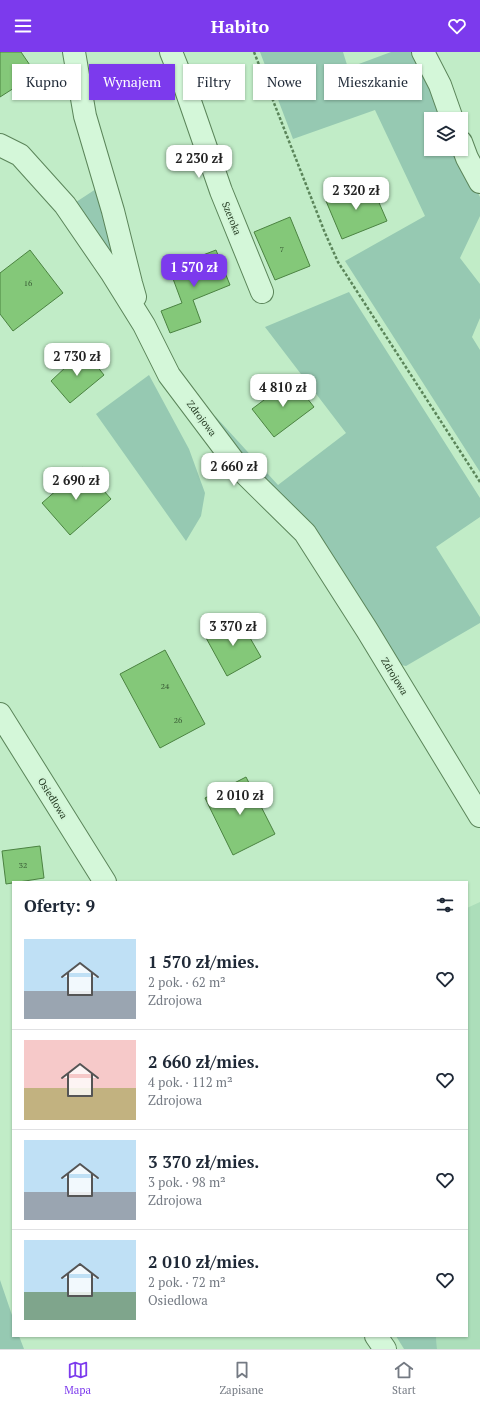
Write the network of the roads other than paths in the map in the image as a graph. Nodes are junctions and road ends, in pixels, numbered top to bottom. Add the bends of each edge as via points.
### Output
1 (74, 52) edge
2 (171, 52) edge
3 (423, 52) edge
4 (450, 112) edge
5 (0, 145) edge
6 (466, 156) edge
7 (480, 182) edge
8 (262, 292) dead end
9 (144, 325) junction
10 (0, 714) edge
11 (480, 816) edge
12 (103, 881) edge
13 (377, 1337) edge
14 (385, 1349) edge

1 - 9 street via 85,116
2 - 8 street, Szeroka via 221,191
3 - 4 street via 440,85
5 - 9 street, Zdrojowa via 20,155 64,205
6 - 7 street
9 - 11 street, Zdrojowa via 169,375 239,468 305,533
10 - 12 street, Osiedlowa
13 - 14 street

